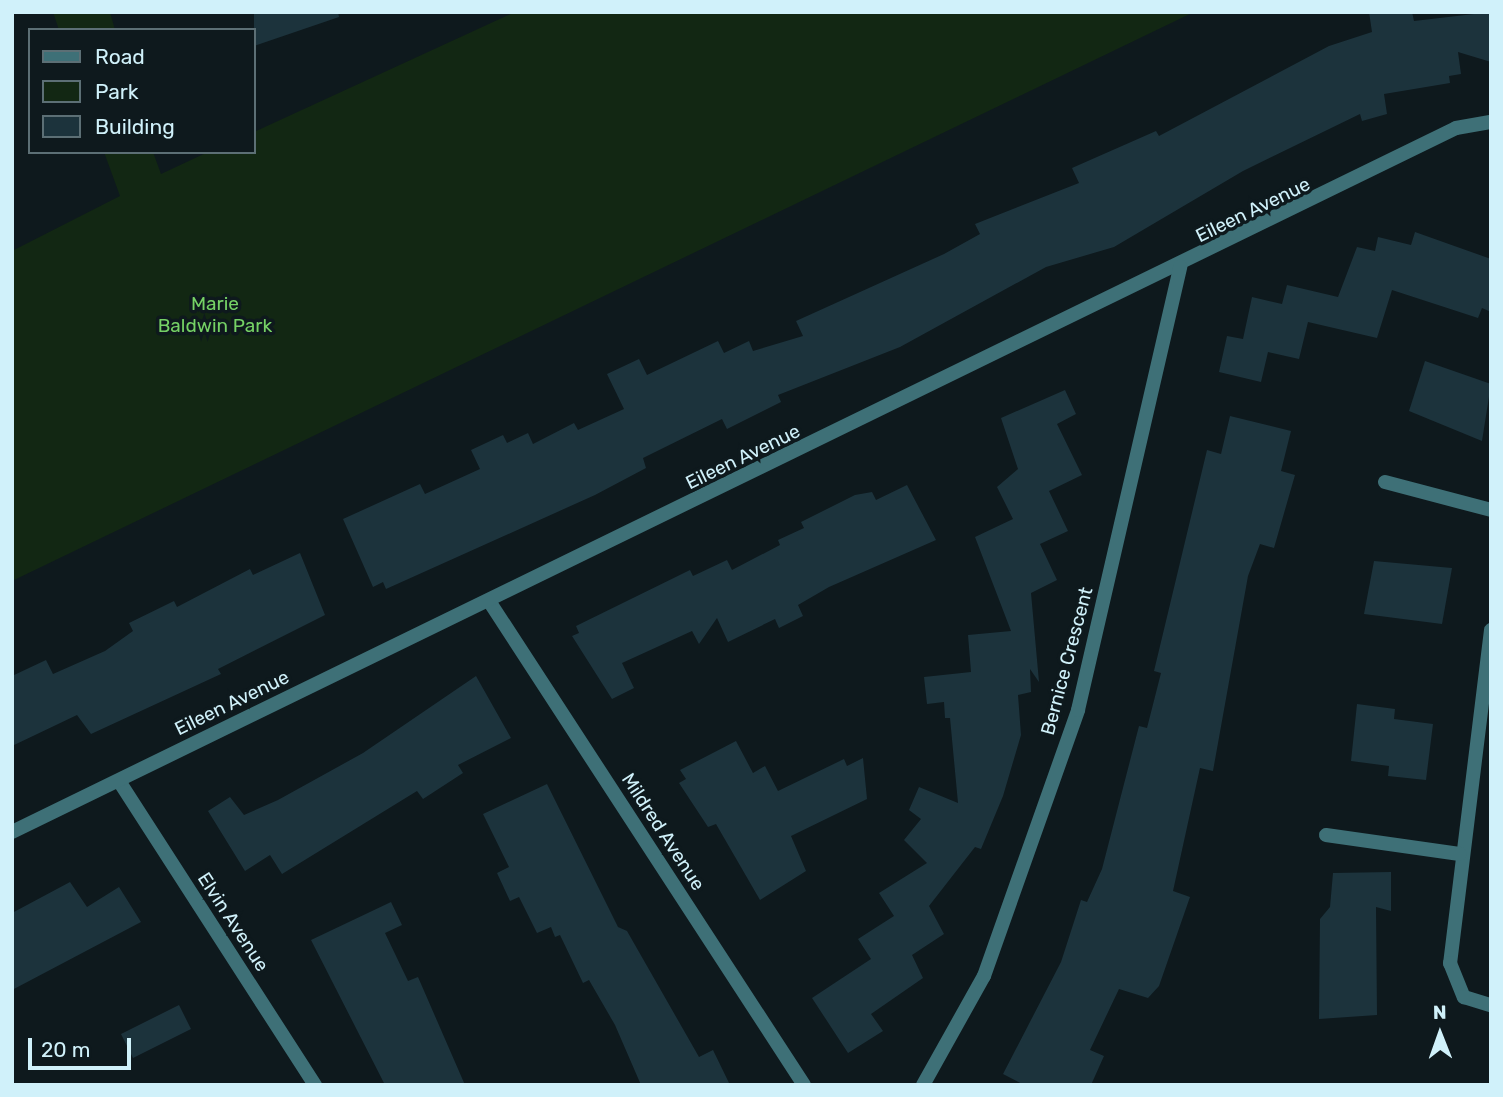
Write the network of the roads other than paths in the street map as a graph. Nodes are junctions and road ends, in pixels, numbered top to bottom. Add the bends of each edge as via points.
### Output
1 (1491, 122) edge
2 (1180, 267) junction
3 (1384, 482) dead end
4 (1491, 510) edge
5 (489, 601) junction
6 (1491, 630) edge
7 (119, 781) junction
8 (12, 832) edge
9 (1326, 835) dead end
10 (1460, 854) junction
11 (1491, 1006) edge
12 (315, 1085) edge
13 (804, 1085) edge
14 (923, 1085) edge

1 - 2 street, Eileen Avenue via 1456,128
2 - 5 street, Eileen Avenue
2 - 14 street, Bernice Crescent via 1078,710 984,976
3 - 4 street
5 - 7 street, Eileen Avenue
5 - 13 street, Mildred Avenue
6 - 10 street
7 - 8 street, Eileen Avenue
7 - 12 street, Elvin Avenue
9 - 10 street
10 - 11 street via 1450,963 1464,997

